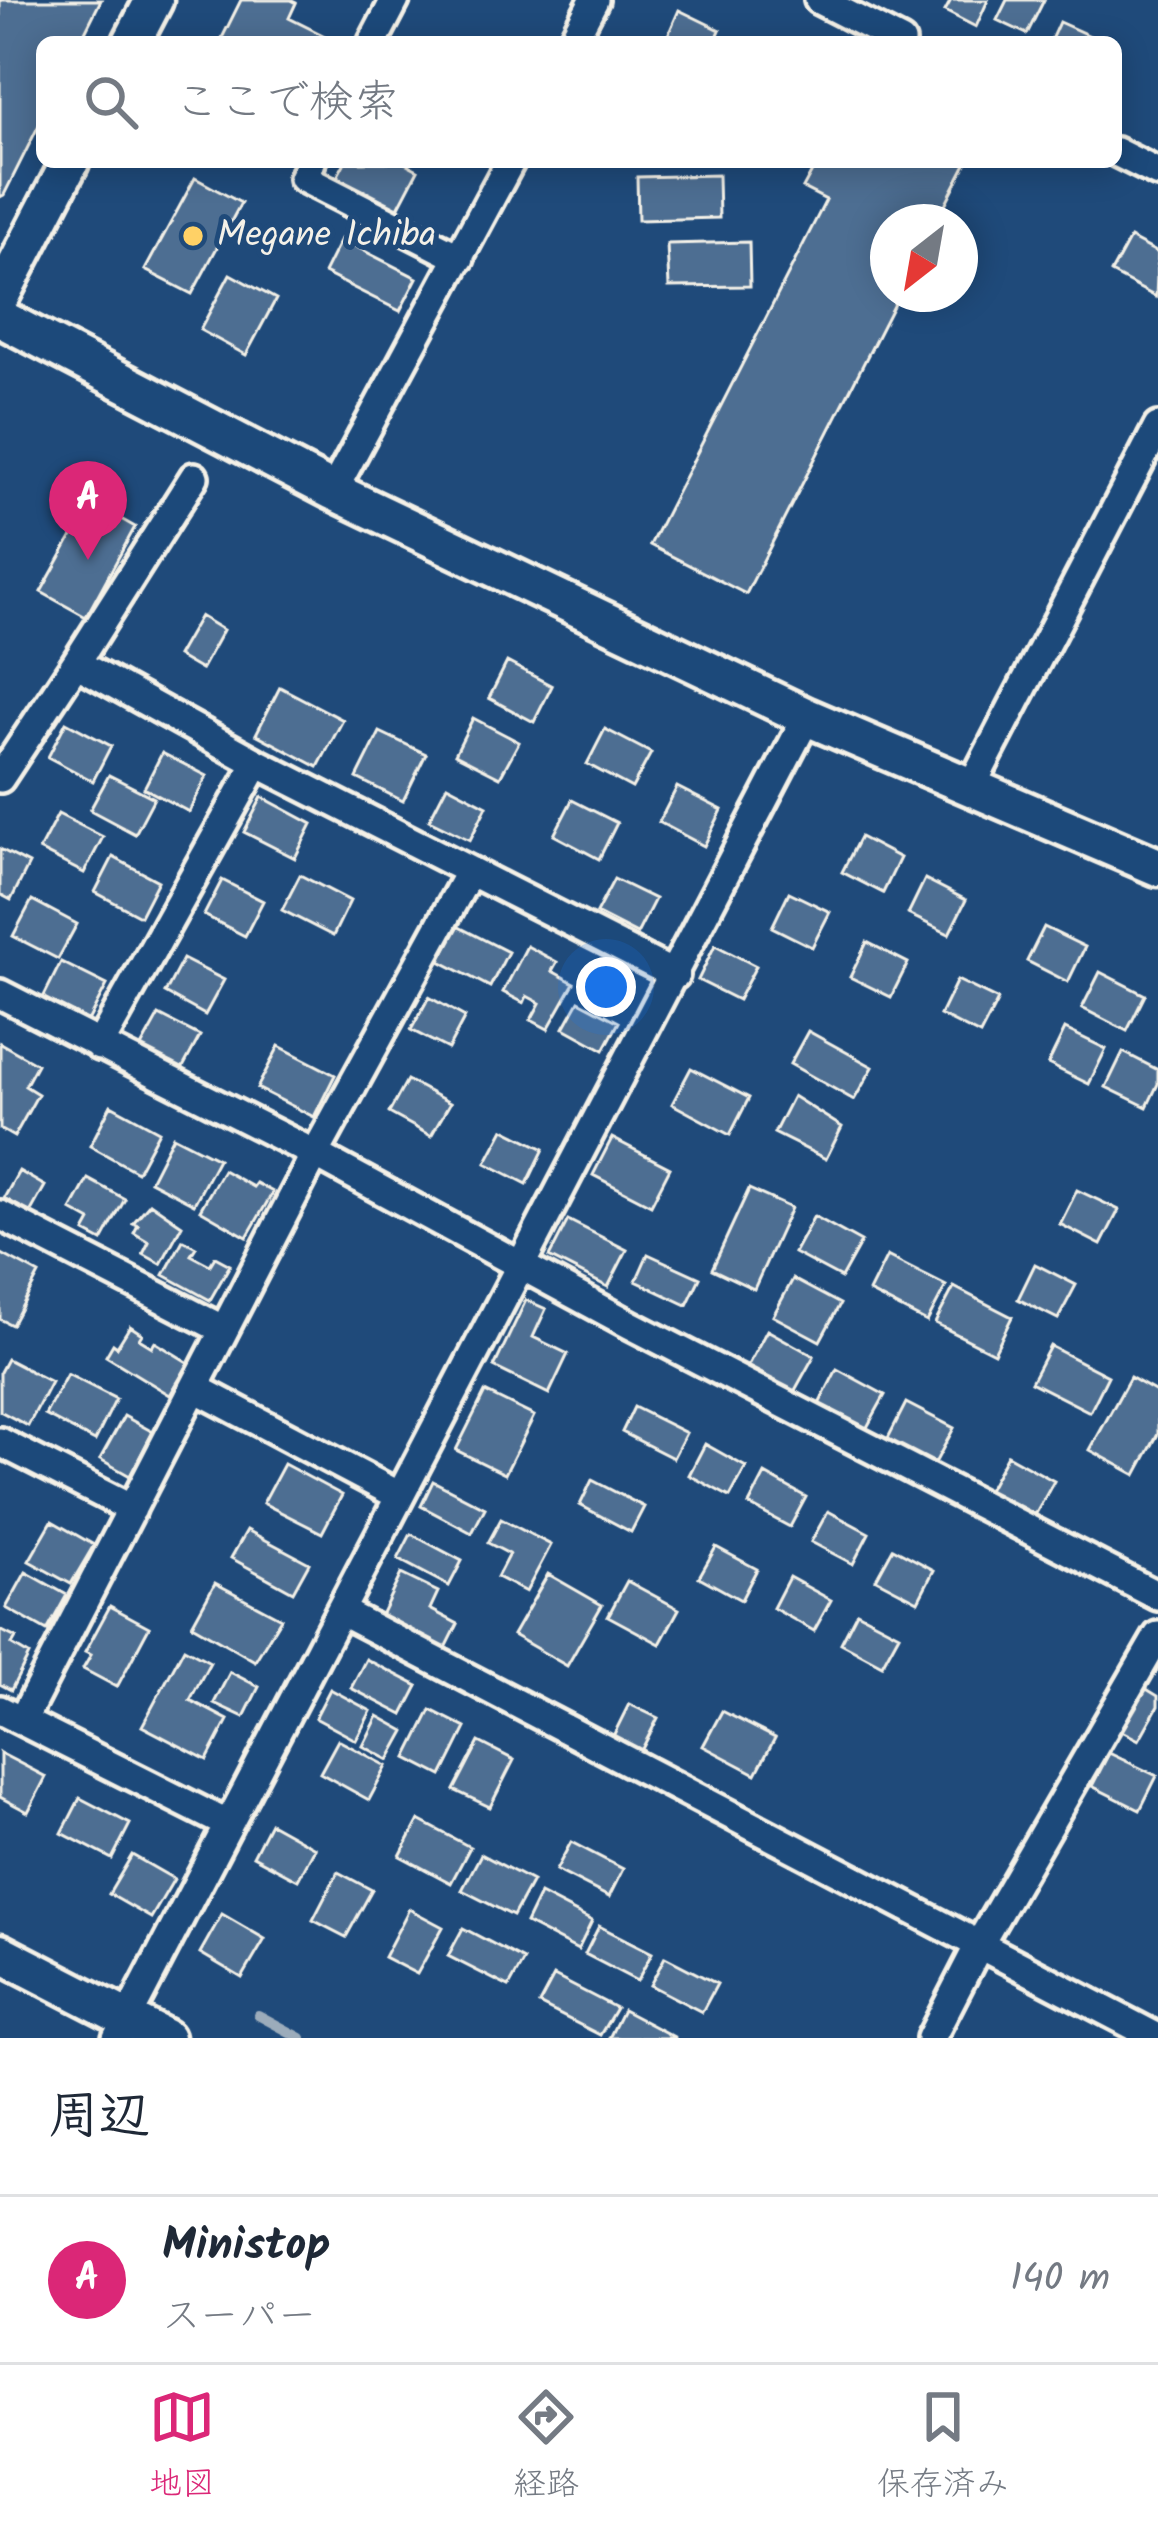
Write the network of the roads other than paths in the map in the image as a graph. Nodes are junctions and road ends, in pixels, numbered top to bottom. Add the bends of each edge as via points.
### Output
1 (154, 0) edge
2 (394, 0) edge
3 (594, 0) edge
4 (819, 0) edge
5 (135, 36) edge
6 (376, 36) edge
7 (575, 36) edge
8 (889, 36) edge
9 (1122, 155) edge
10 (67, 168) edge
11 (308, 168) edge
12 (507, 168) edge
13 (1158, 173) edge
14 (460, 258) junction
15 (0, 297) edge
16 (0, 318) edge
17 (1158, 427) edge
18 (194, 477) dead end
19 (333, 491) junction
20 (76, 663) junction
21 (807, 717) junction
22 (257, 763) junction
23 (0, 778) edge
24 (971, 787) junction
25 (1158, 867) edge
26 (470, 871) junction
27 (675, 976) junction
28 (0, 994) edge
29 (99, 1046) junction
30 (315, 1154) junction
31 (0, 1215) edge
32 (523, 1264) junction
33 (224, 1330) junction
34 (195, 1388) junction
35 (0, 1442) edge
36 (400, 1496) junction
37 (132, 1509) junction
38 (1158, 1596) edge
39 (340, 1611) junction
40 (1158, 1636) edge
41 (11, 1715) edge
42 (227, 1824) junction
43 (980, 1943) junction
44 (0, 1953) edge
45 (122, 2028) edge
46 (165, 2038) edge
47 (931, 2038) edge
48 (1158, 2038) edge

1 - 5 street
2 - 6 street
3 - 7 street
4 - 8 street
9 - 13 street
10 - 15 street
11 - 14 street via 303,178
12 - 14 street
14 - 19 street
16 - 19 street
17 - 24 street
18 - 20 street
19 - 21 street
20 - 22 street
20 - 23 street
21 - 24 street
21 - 27 street
22 - 26 street
22 - 29 street
24 - 25 street
26 - 27 street
26 - 30 street
27 - 32 street
28 - 29 street
29 - 30 street
30 - 32 street
30 - 33 street
31 - 33 street
32 - 36 street
32 - 38 street
33 - 34 street
34 - 36 street
34 - 37 street
35 - 37 street
36 - 39 street
37 - 41 street
39 - 42 street
39 - 43 street
40 - 43 street
41 - 42 street
42 - 45 street
43 - 47 street
43 - 48 street
44 - 45 street
45 - 46 street

